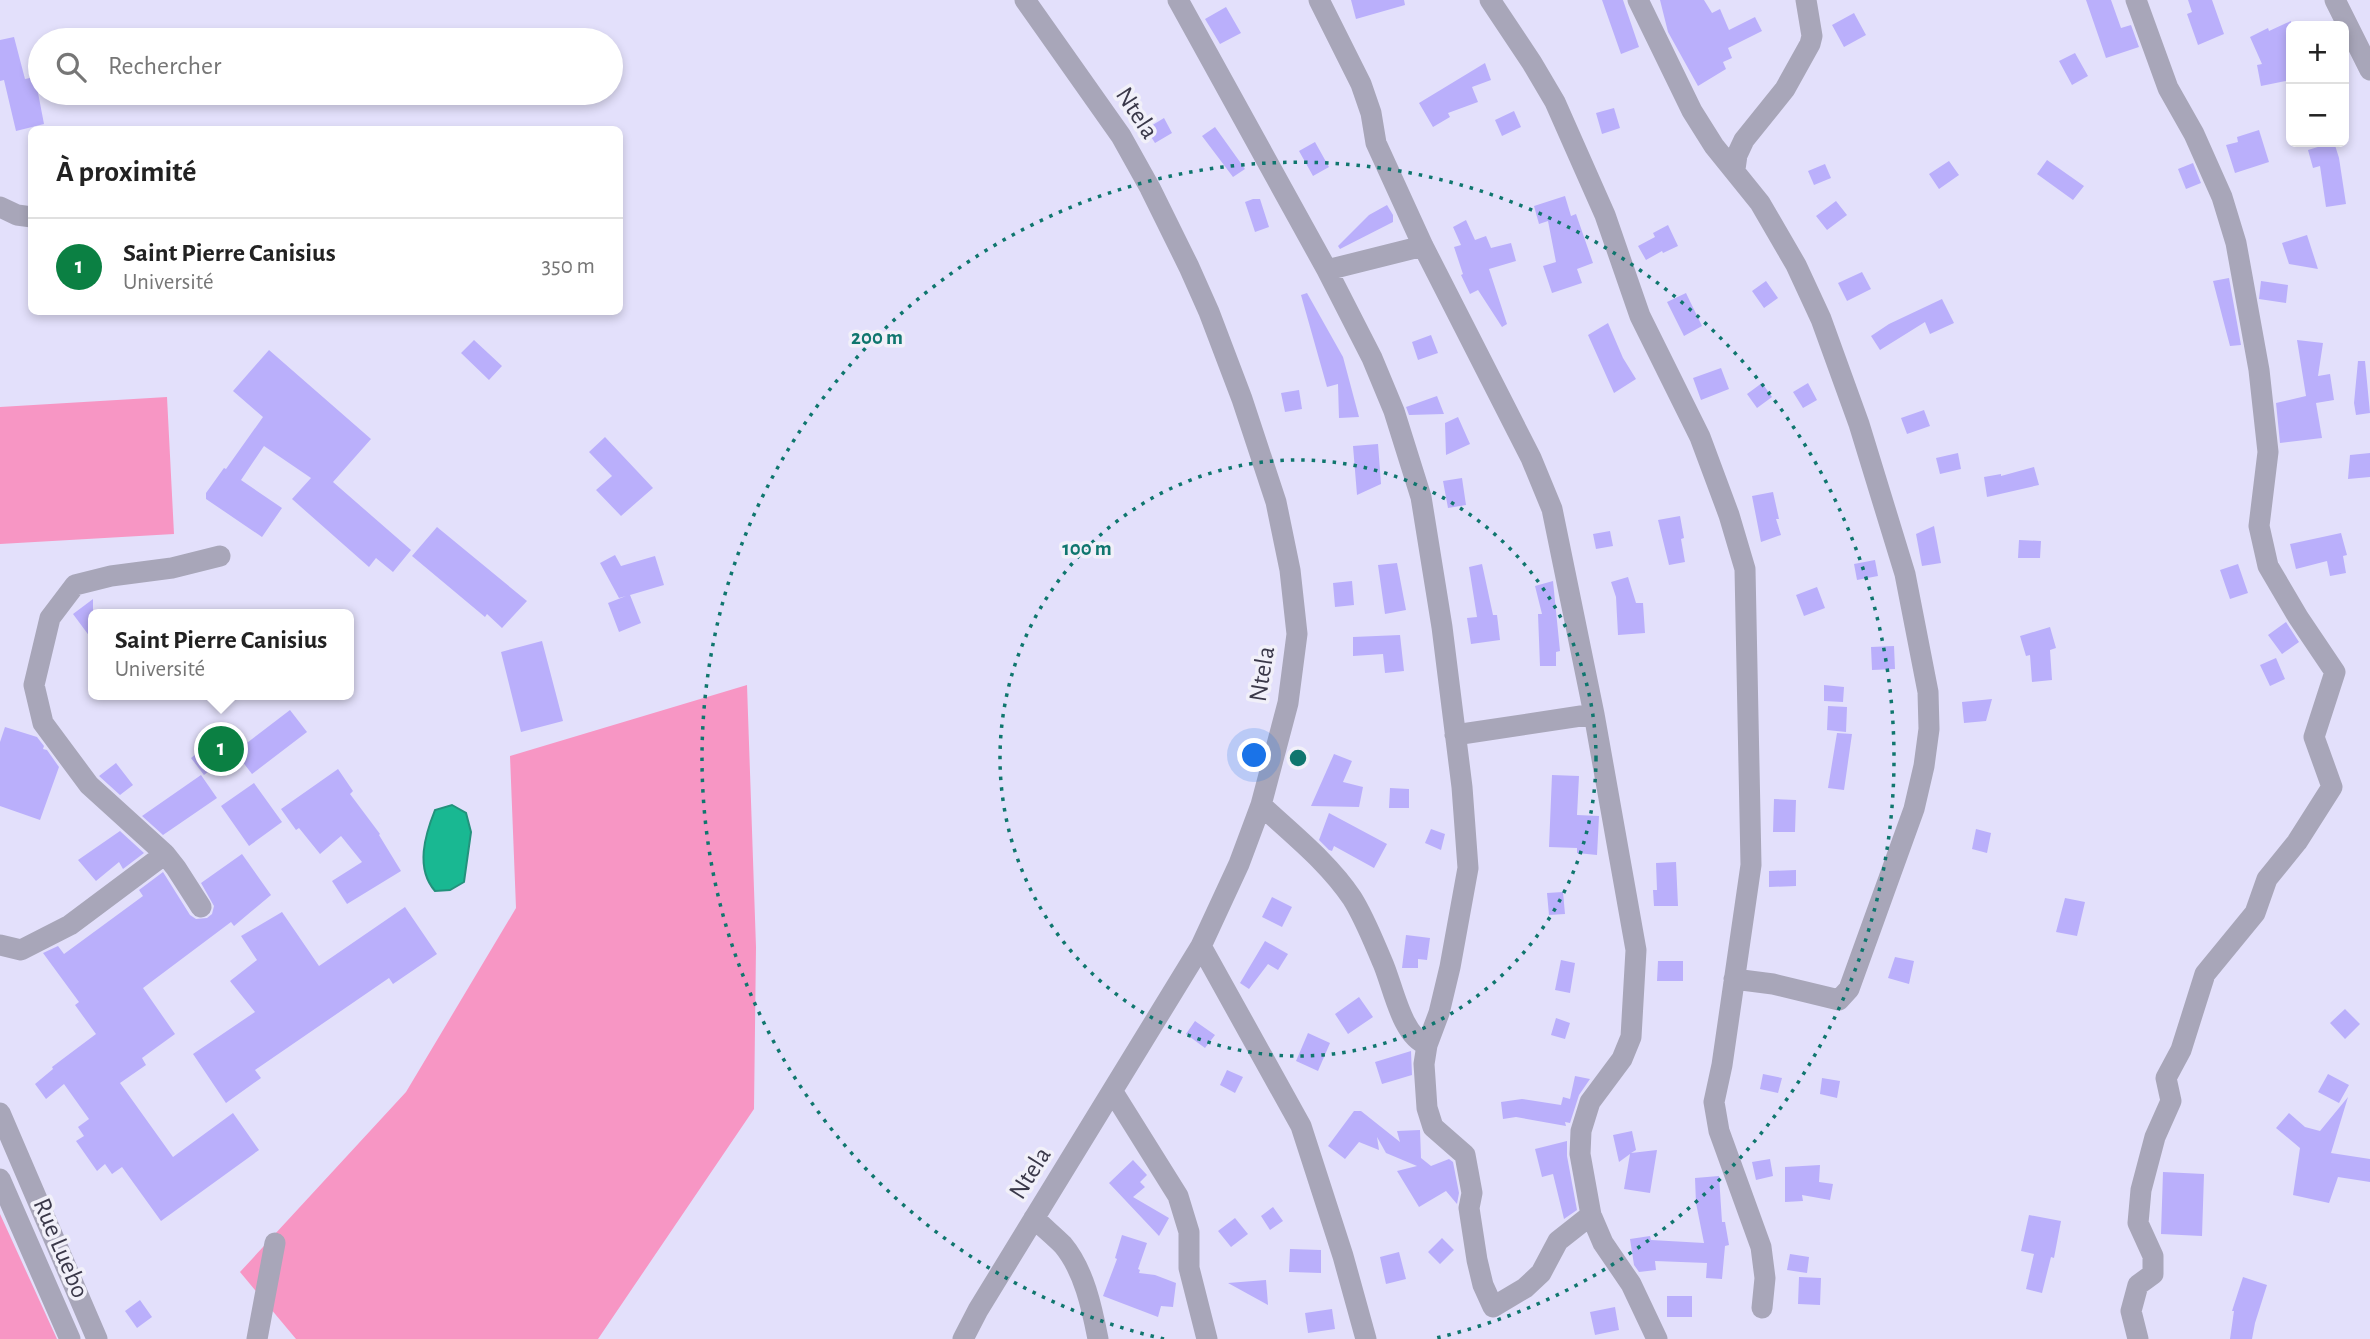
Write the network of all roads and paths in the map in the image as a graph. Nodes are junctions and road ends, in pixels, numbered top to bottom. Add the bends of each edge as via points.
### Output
1 (1025, 0) edge
2 (1178, 0) edge
3 (1319, 0) edge
4 (1490, 0) edge
5 (1638, 0) edge
6 (1806, 0) edge
7 (2136, 0) edge
8 (2335, 0) edge
9 (2370, 70) edge
10 (1735, 169) junction
11 (0, 207) edge
12 (28, 216) edge
13 (1423, 246) junction
14 (1327, 270) junction
15 (220, 556) dead end
16 (1594, 714) junction
17 (1455, 735) junction
18 (1261, 805) junction
19 (164, 854) junction
20 (201, 907) dead end
21 (0, 945) edge
22 (1201, 946) junction
23 (1734, 979) junction
24 (1427, 1045) junction
25 (1113, 1091) junction
26 (0, 1113) edge
27 (0, 1178) edge
28 (1591, 1215) junction
29 (1034, 1218) junction
30 (275, 1243) dead end
31 (1762, 1308) dead end
32 (70, 1339) edge
33 (97, 1339) edge
34 (257, 1339) edge
35 (964, 1339) edge
36 (1098, 1339) edge
37 (1207, 1339) edge
38 (1366, 1339) edge
39 (1657, 1339) edge
40 (2138, 1339) edge

1 - 18 street, Ntela via 1121,136 1155,200 1209,312 1276,502 1297,634 1288,703
2 - 14 street
3 - 13 street via 1361,84 1376,143
4 - 23 street via 1555,102 1605,215 1640,316 1700,437 1745,569 1751,865
5 - 10 street via 1692,111
6 - 10 street via 1811,44 1785,89 1744,139
7 - 40 street via 2168,88 2222,197 2235,243 2259,370 2268,452 2259,526 2268,566 2335,672 2314,737 2332,787 2267,878 2255,913 2205,974 2180,1051 2166,1078 2171,1101 2155,1137 2141,1190 2138,1223 2153,1256 2153,1274 2138,1285 2131,1311
8 - 9 street
10 - 23 street via 1796,265 1859,424 1905,574 1928,692 1928,729 1914,809 1849,989 1839,1000
11 - 12 street
13 - 14 street
13 - 16 street via 1531,458 1552,509
14 - 17 street via 1377,368 1422,497
15 - 19 street via 75,585 50,618 34,685 43,723 89,785
16 - 17 street
16 - 28 street via 1636,950 1631,1037 1622,1059 1590,1102 1581,1131 1580,1154
17 - 24 street via 1468,867 1450,967
18 - 22 street, Ntela
18 - 24 street via 1326,866 1352,898 1407,1025
19 - 20 street
19 - 21 street via 70,925 21,950
22 - 25 street, Ntela
22 - 38 street via 1301,1126
23 - 31 street via 1714,1102 1719,1132 1761,1247
24 - 28 street via 1426,1108 1433,1127 1465,1155 1477,1260 1493,1307 1541,1273 1558,1241
25 - 29 street, Ntela
25 - 37 street via 1178,1196 1189,1232 1189,1268
26 - 33 street
27 - 32 street, Rue Luebo
28 - 39 street
29 - 35 street, Ntela
29 - 36 street via 1065,1247 1092,1306
30 - 34 street

